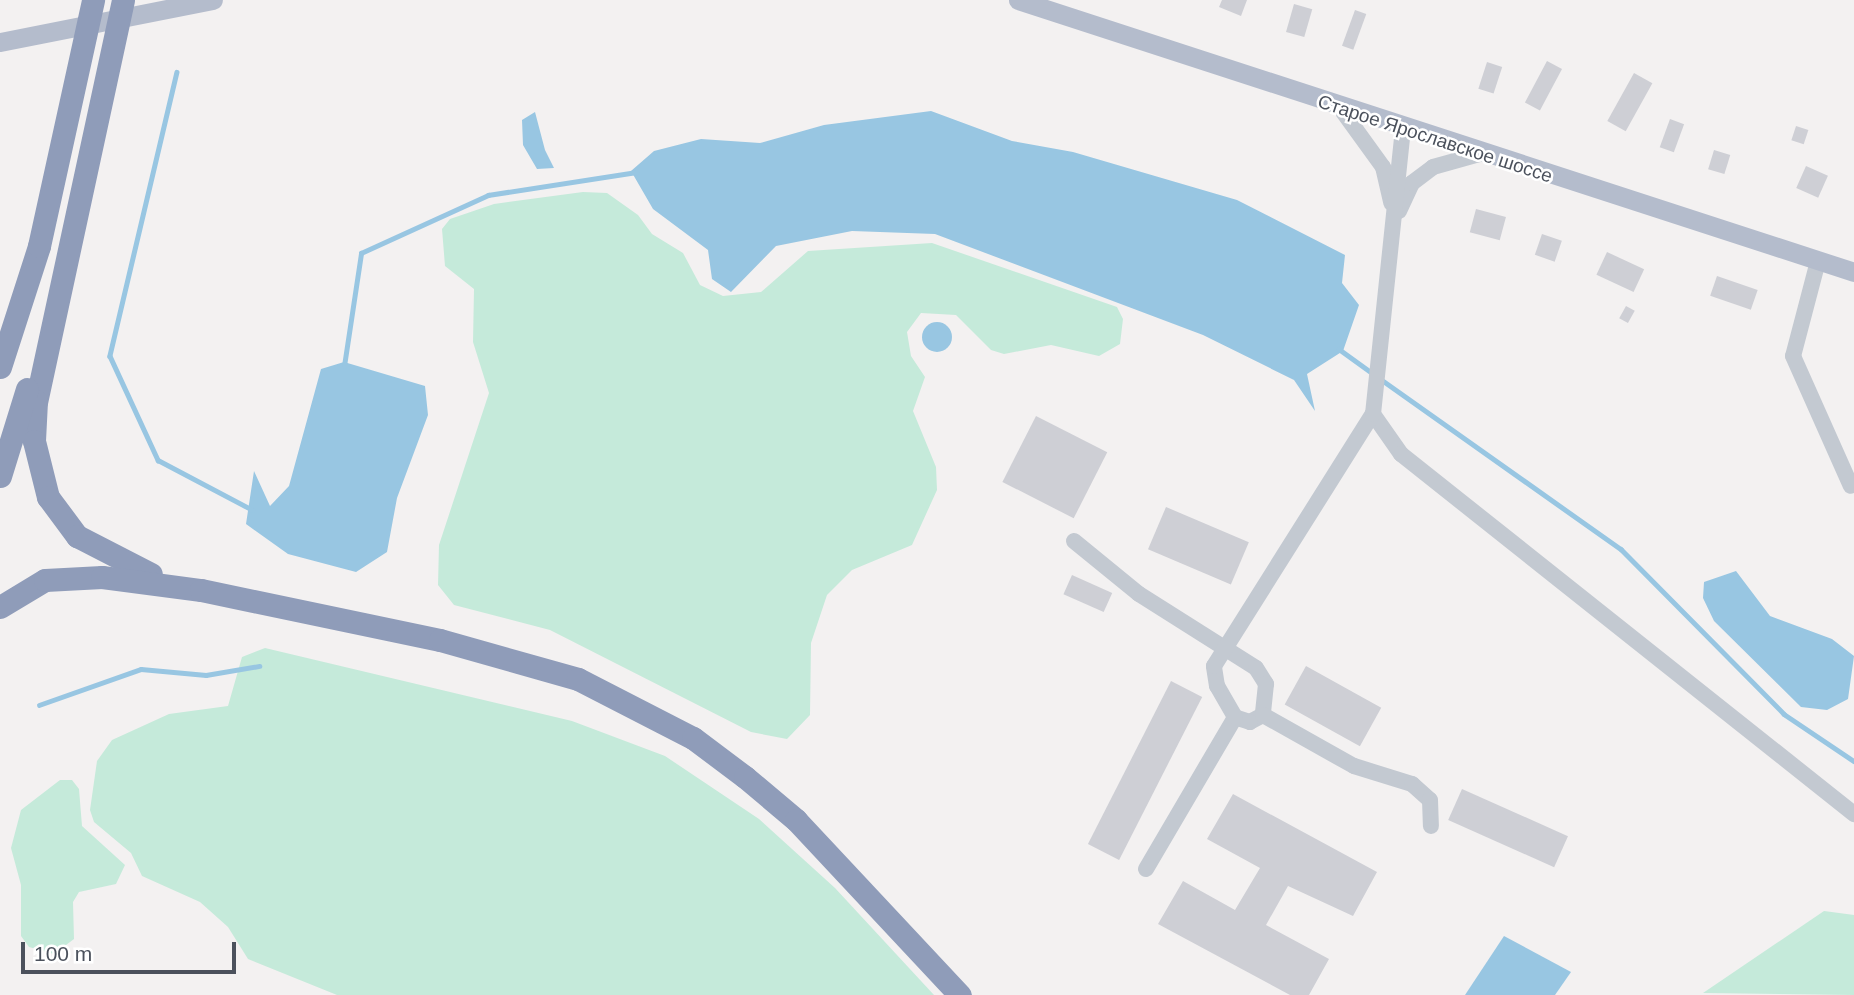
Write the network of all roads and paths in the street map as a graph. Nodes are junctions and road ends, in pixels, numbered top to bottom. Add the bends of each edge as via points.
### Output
1 (93, 0) edge
2 (123, 0) edge
3 (213, 0) edge
4 (1018, 0) edge
5 (0, 42) edge
6 (1341, 108) junction
7 (1403, 129) junction
8 (1480, 153) junction
9 (1393, 226) junction
10 (1818, 261) junction
11 (1854, 272) edge
12 (62, 280) junction
13 (0, 368) edge
14 (1373, 414) junction
15 (0, 475) edge
16 (1852, 486) dead end
17 (1074, 541) dead end
18 (201, 590) junction
19 (0, 607) edge
20 (1226, 643) junction
21 (1263, 715) junction
22 (1235, 718) junction
23 (1854, 814) edge
24 (1431, 826) dead end
25 (1146, 869) dead end
26 (960, 995) edge

1 - 13 highway via 39,246
2 - 12 highway
3 - 5 main road
4 - 6 main road, Старое Ярославское шоссе
6 - 7 main road, Старое Ярославское шоссе
6 - 9 lane via 1382,167
7 - 8 main road, Старое Ярославское шоссе
7 - 9 lane
8 - 9 lane via 1453,158 1412,183
8 - 10 main road, Старое Ярославское шоссе
9 - 14 lane
10 - 11 main road, Старое Ярославское шоссе
10 - 16 lane via 1793,356
12 - 15 highway
12 - 18 highway via 34,415 36,455 48,497 93,549
14 - 20 lane
14 - 23 lane via 1401,454
17 - 20 lane via 1139,594
18 - 19 highway via 62,577 27,588
18 - 26 highway via 487,651 578,679 652,715 693,738 796,820
20 - 21 lane via 1266,684
20 - 22 lane via 1214,666 1216,686
21 - 22 lane via 1250,722
21 - 24 lane via 1354,766 1412,784 1430,800
22 - 25 lane

